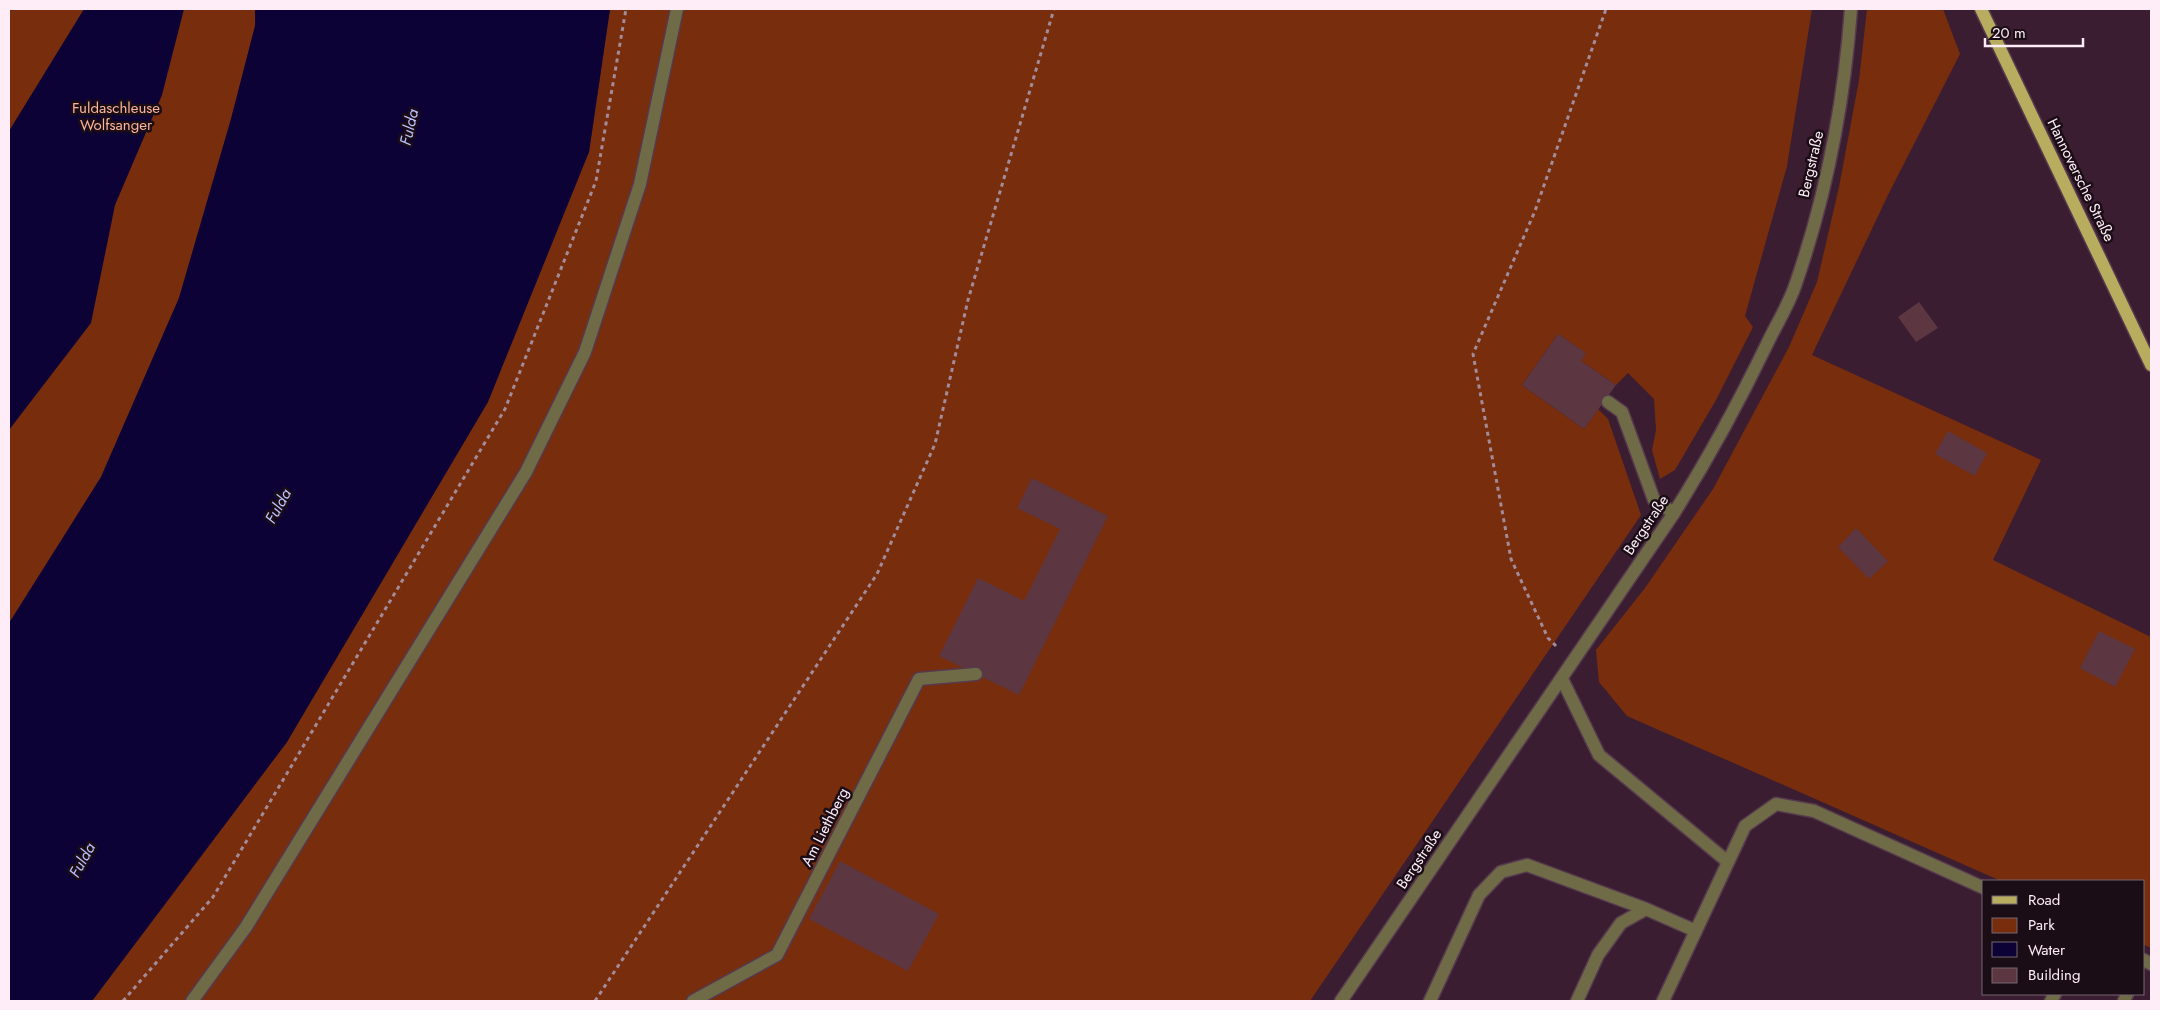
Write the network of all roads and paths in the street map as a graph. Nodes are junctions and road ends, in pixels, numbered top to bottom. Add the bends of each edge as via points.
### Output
1 (626, 9) edge
2 (677, 9) edge
3 (1054, 9) edge
4 (1606, 9) edge
5 (1851, 9) edge
6 (1981, 9) edge
7 (2151, 365) edge
8 (1608, 402) dead end
9 (1674, 513) junction
10 (1572, 664) junction
11 (976, 674) dead end
12 (1562, 679) junction
13 (1728, 862) junction
14 (1982, 887) edge
15 (1646, 909) junction
16 (1696, 931) junction
17 (123, 1001) edge
18 (192, 1001) edge
19 (595, 1001) edge
20 (693, 1001) edge
21 (1341, 1001) edge
22 (1430, 1001) edge
23 (1576, 1001) edge
24 (1663, 1001) edge

1 - 17 path via 596,181 505,409 213,897
2 - 18 street via 640,184 585,352 520,480 246,928
3 - 19 path via 968,300 935,444 877,574
4 - 10 path via 1535,212 1473,354 1511,559 1548,638
5 - 9 street, Bergstraße via 1831,160 1794,287 1750,379
6 - 7 main road, Hannoversche Straße
8 - 9 street via 1622,412 1654,500
9 - 10 street, Bergstraße
10 - 12 street, Bergstraße
11 - 20 street, Am Liethberg via 919,679 777,955
12 - 13 street via 1598,755
12 - 21 street, Bergstraße
13 - 14 street via 1745,826 1776,804 1814,811
13 - 16 street
15 - 16 street
15 - 22 street via 1527,865 1501,872 1479,895
15 - 23 street via 1621,922 1598,955
16 - 24 street

